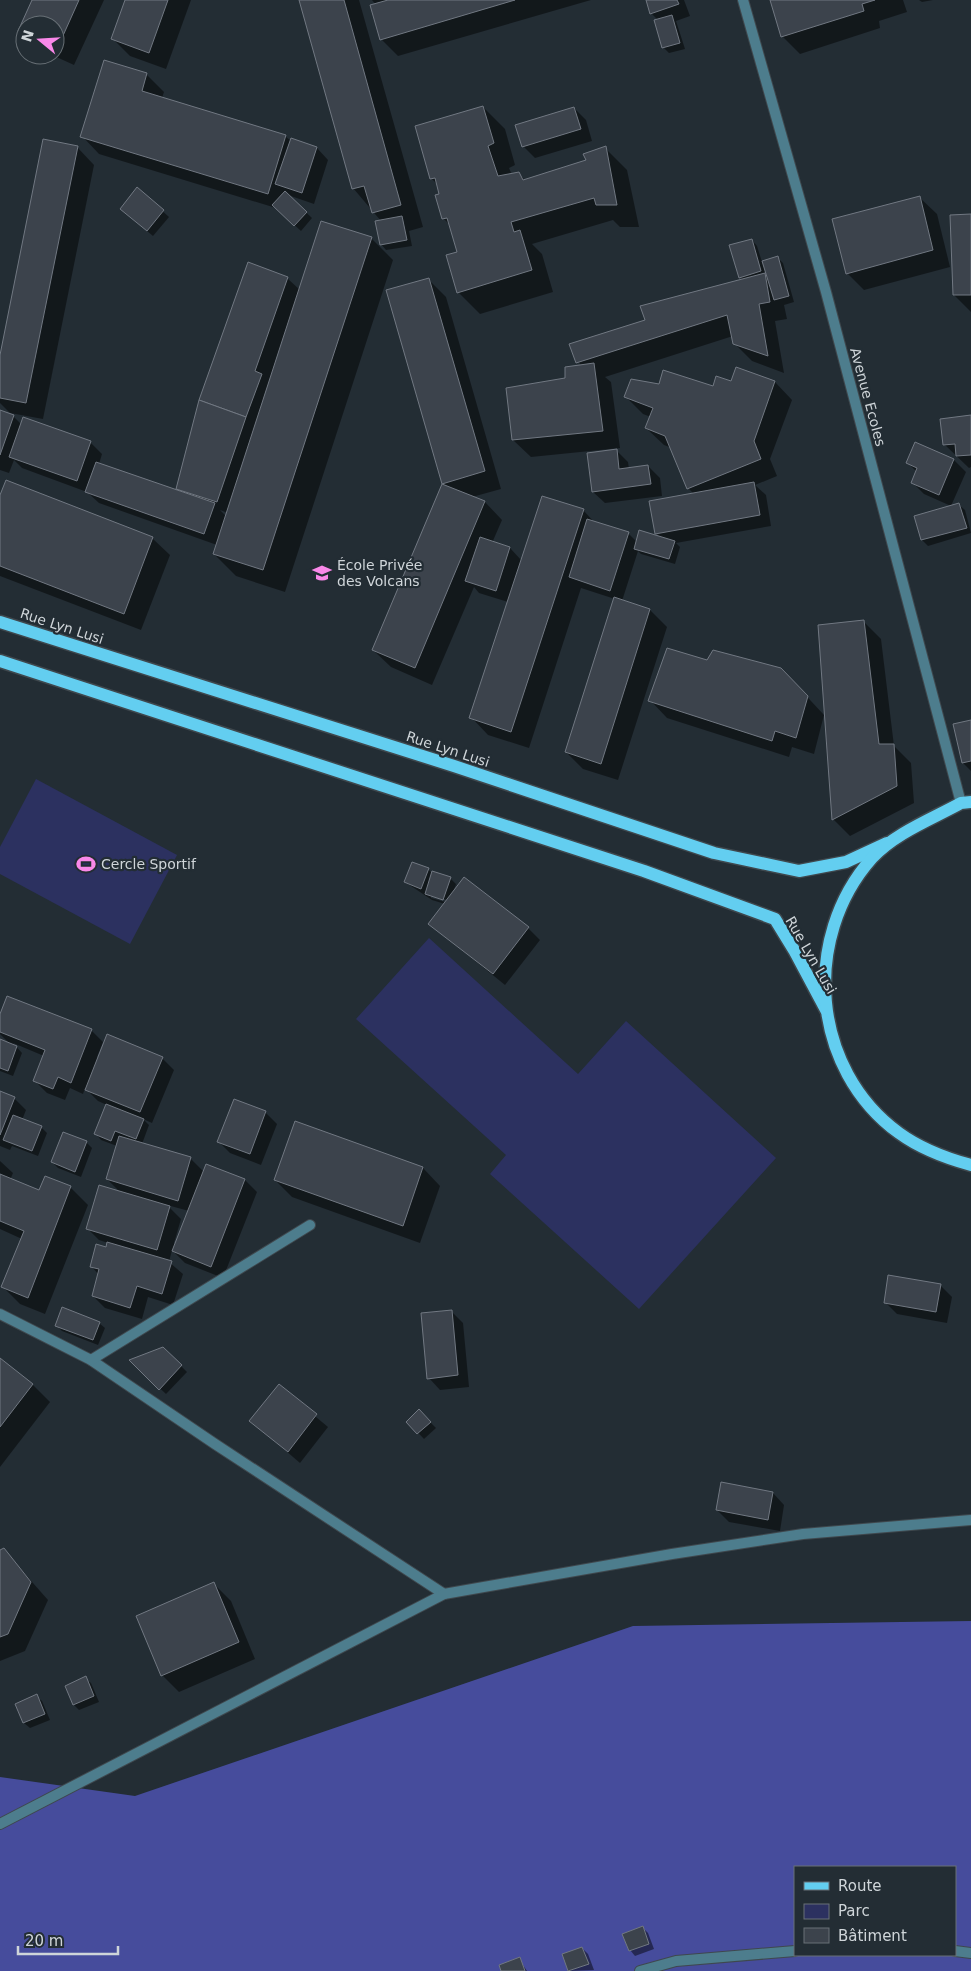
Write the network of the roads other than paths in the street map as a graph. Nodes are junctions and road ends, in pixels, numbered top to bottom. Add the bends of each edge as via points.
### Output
1 (743, 0) edge
2 (0, 622) edge
3 (0, 661) edge
4 (966, 802) edge
5 (887, 843) junction
6 (826, 1010) junction
7 (971, 1165) edge
8 (310, 1225) dead end
9 (0, 1314) edge
10 (91, 1360) junction
11 (971, 1520) edge
12 (444, 1594) junction
13 (0, 1824) edge
14 (794, 1951) edge
15 (956, 1951) edge
16 (971, 1953) edge
17 (640, 1971) edge

1 - 4 street, Avenue Ecoles
2 - 5 main road, Rue Lyn Lusi via 454,766 714,853 799,871 846,862
3 - 6 main road, Rue Lyn Lusi via 644,872 775,919
4 - 5 main road, Rue Lyn Lusi
5 - 6 main road via 859,874 839,909 824,970
6 - 7 main road via 832,1039 843,1066 876,1113 923,1148
8 - 10 street
9 - 10 street
10 - 12 street
11 - 12 street via 803,1534
12 - 13 street
14 - 17 street via 676,1961
15 - 16 street

